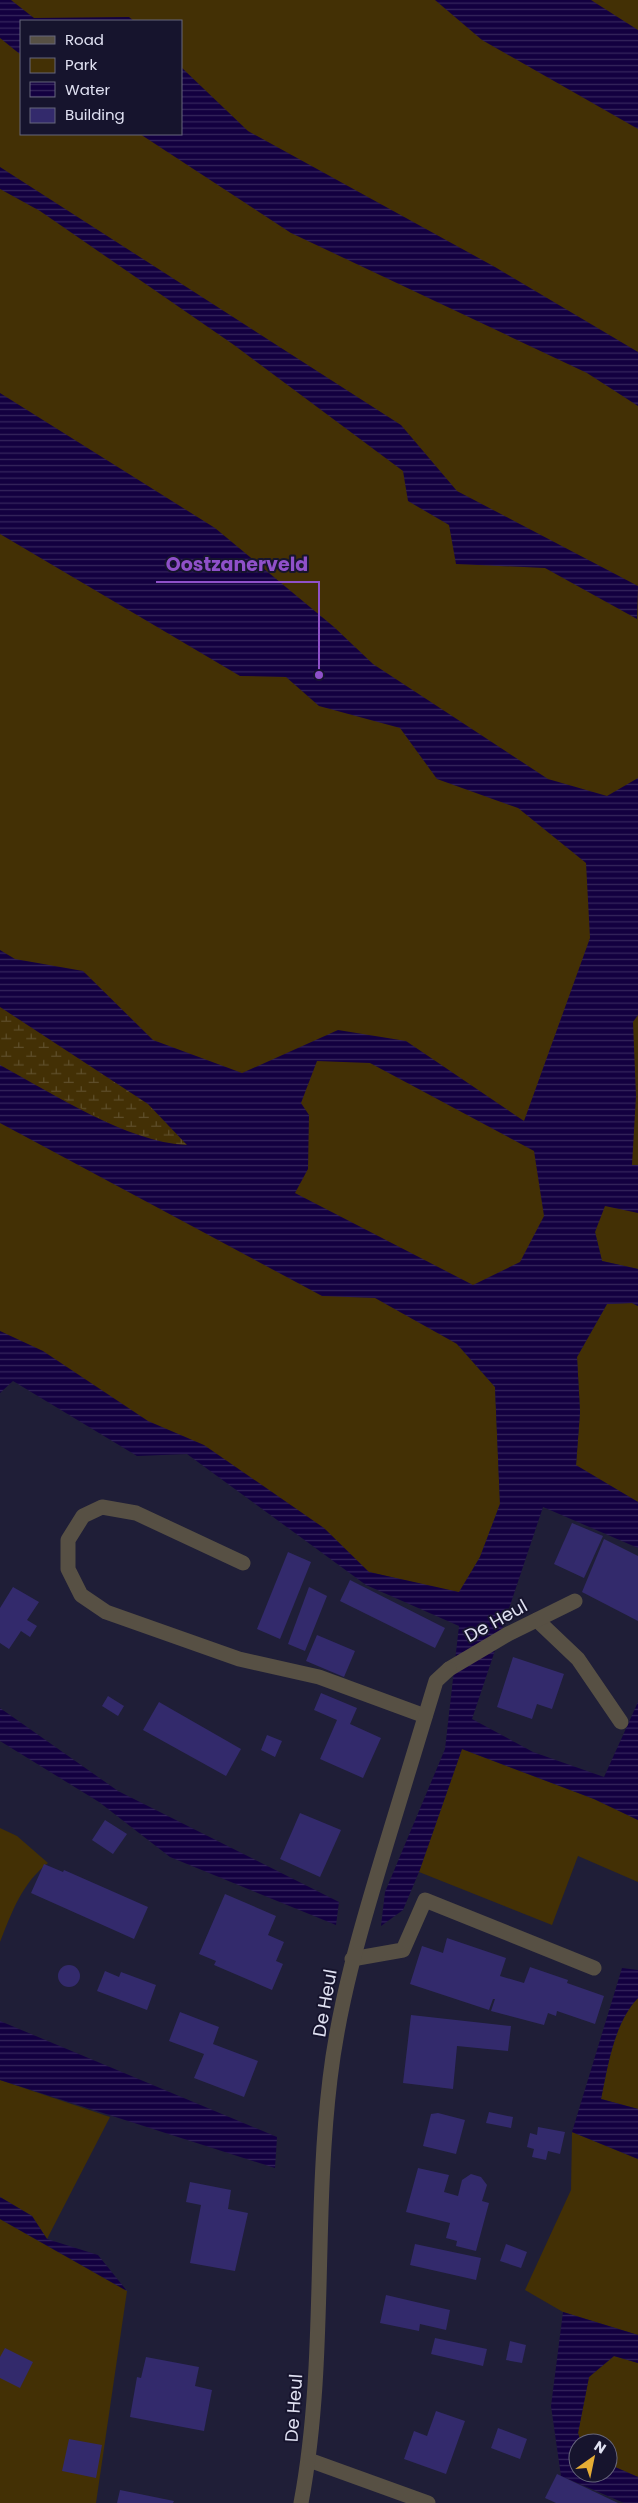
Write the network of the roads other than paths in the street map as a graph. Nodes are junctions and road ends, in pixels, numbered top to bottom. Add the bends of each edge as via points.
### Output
1 (243, 1563) dead end
2 (576, 1601) dead end
3 (537, 1620) junction
4 (426, 1716) junction
5 (621, 1722) dead end
6 (352, 1959) junction
7 (594, 1968) dead end
8 (309, 2460) junction
9 (300, 2503) edge
10 (428, 2503) edge

1 - 4 street via 136,1513 102,1507 83,1516 68,1540 68,1569 81,1595 106,1612 239,1659 320,1677
2 - 3 street, De Heul
3 - 4 street, De Heul via 449,1669 436,1681
3 - 5 street via 578,1659
4 - 6 street, De Heul
6 - 7 street via 403,1950 425,1900
6 - 8 street, De Heul via 330,2079
8 - 9 street, De Heul
8 - 10 street

